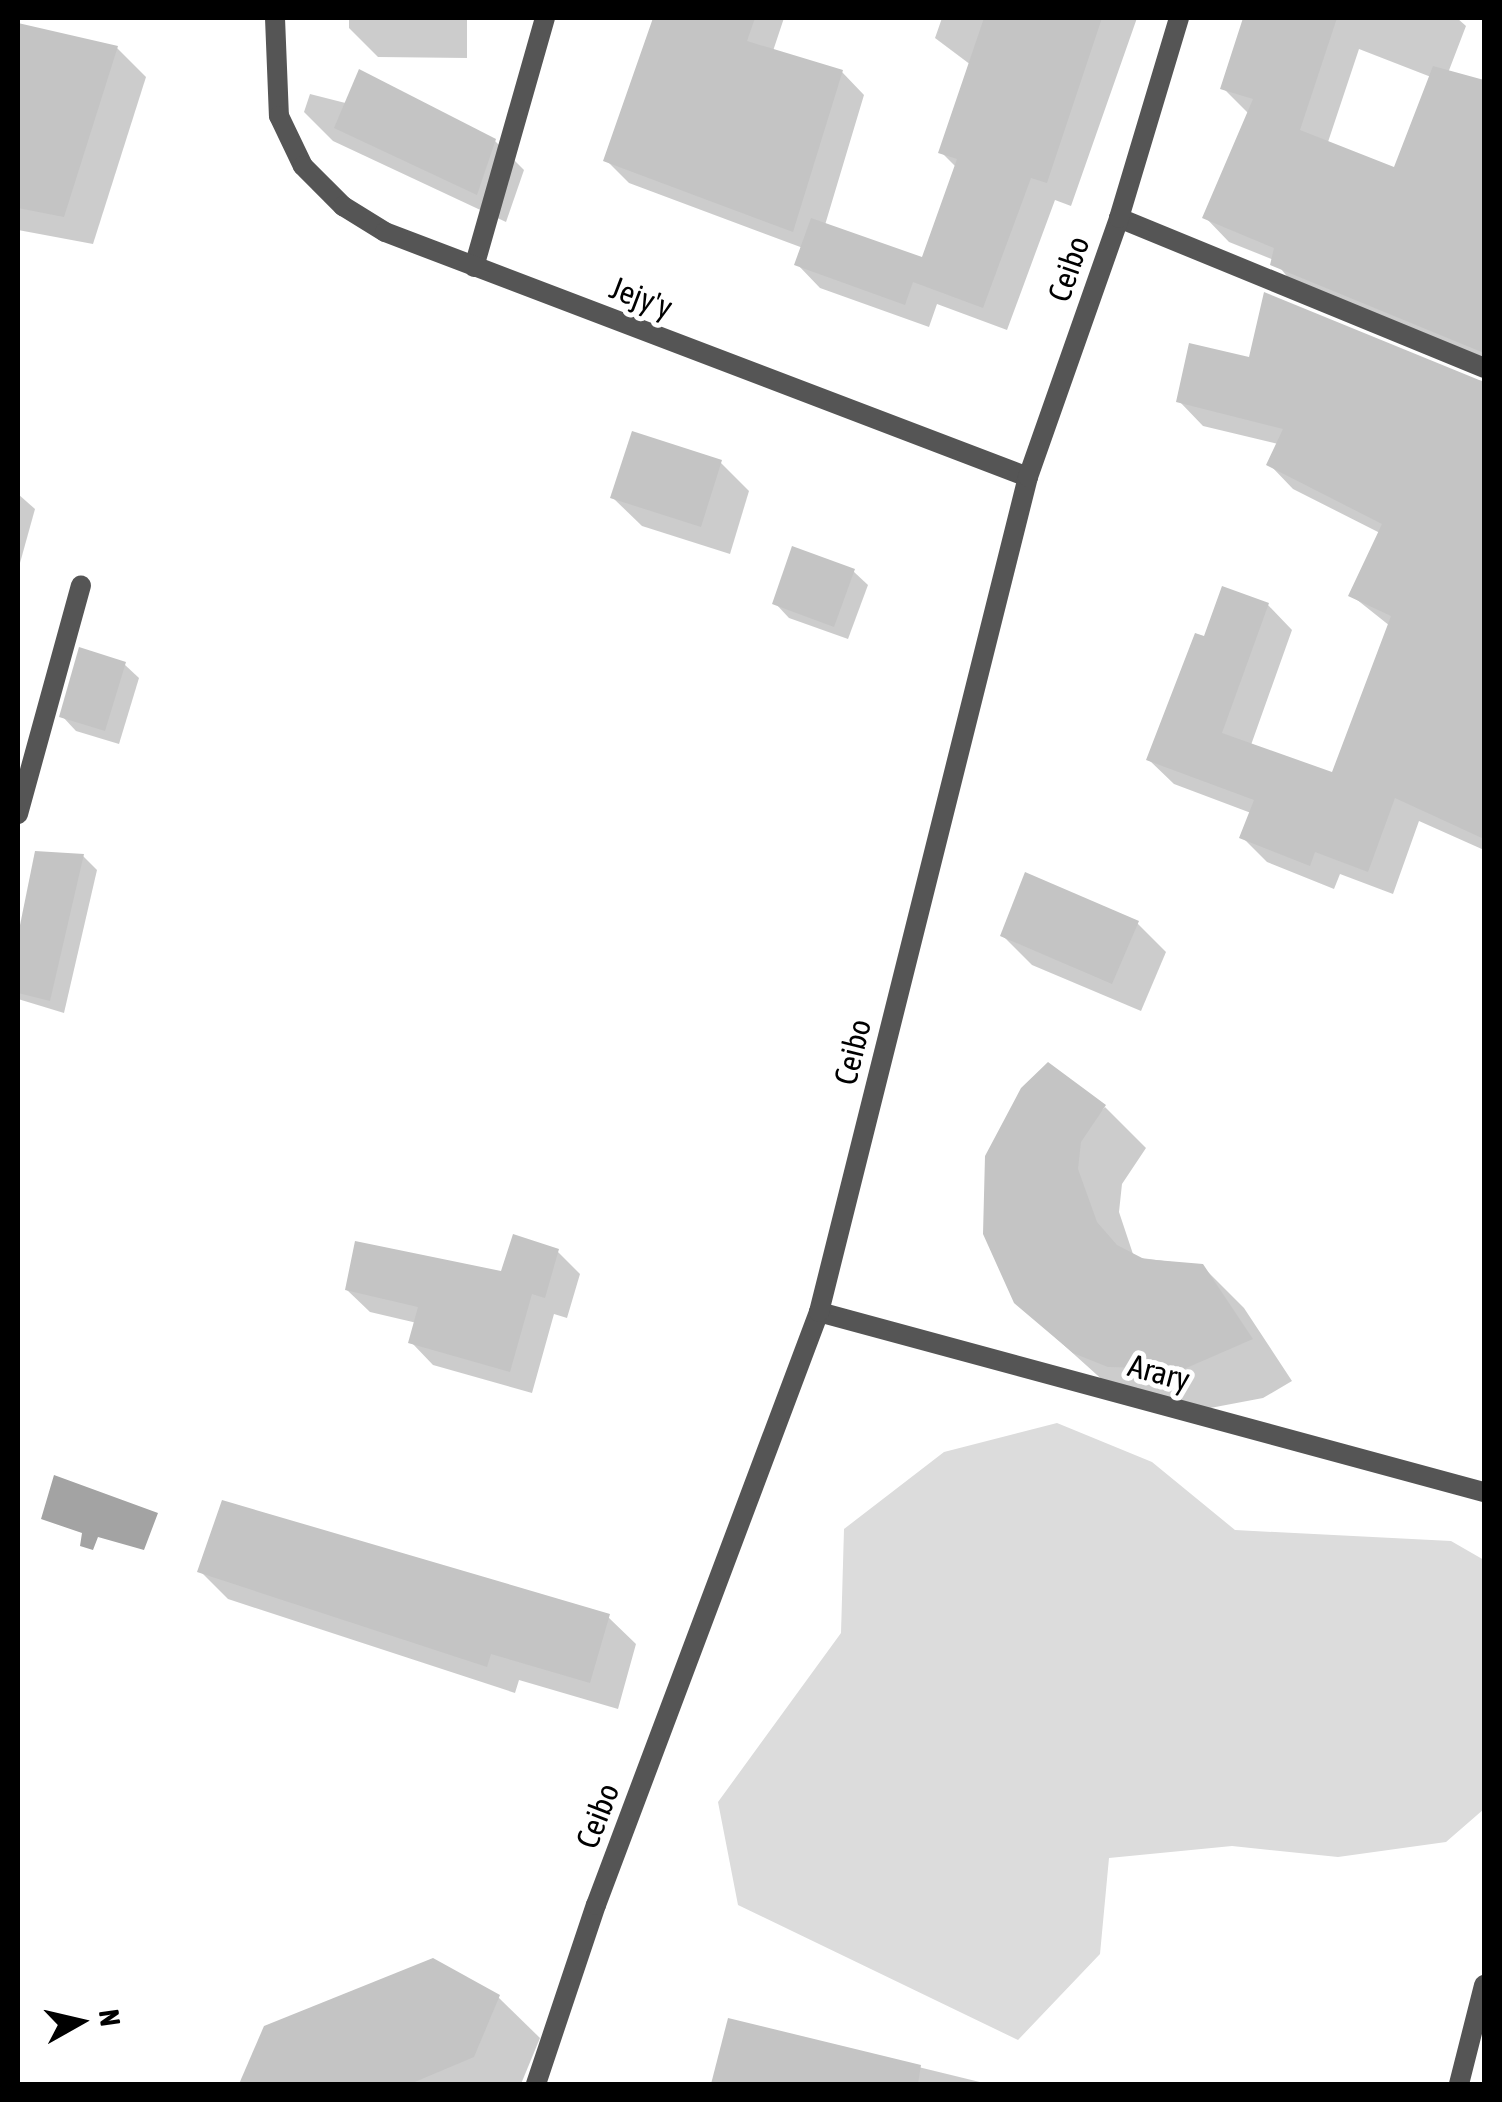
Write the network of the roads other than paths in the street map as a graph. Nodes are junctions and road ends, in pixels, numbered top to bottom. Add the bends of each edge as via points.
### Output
1 (275, 18) edge
2 (545, 18) edge
3 (1179, 18) edge
4 (1119, 218) junction
5 (474, 267) junction
6 (1484, 368) edge
7 (1028, 477) junction
8 (80, 586) dead end
9 (18, 814) edge
10 (819, 1312) junction
11 (1484, 1492) edge
12 (1484, 1985) edge
13 (536, 2084) edge
14 (1459, 2084) edge

1 - 5 street, Jejy'y via 279,116 304,166 342,206 385,232
2 - 5 street
3 - 4 street, Ceibo
4 - 6 street
4 - 7 street, Ceibo
5 - 7 street, Jejy'y
7 - 10 street, Ceibo
8 - 9 street
10 - 11 street, Arary
10 - 13 street, Ceibo via 596,1905
12 - 14 street

